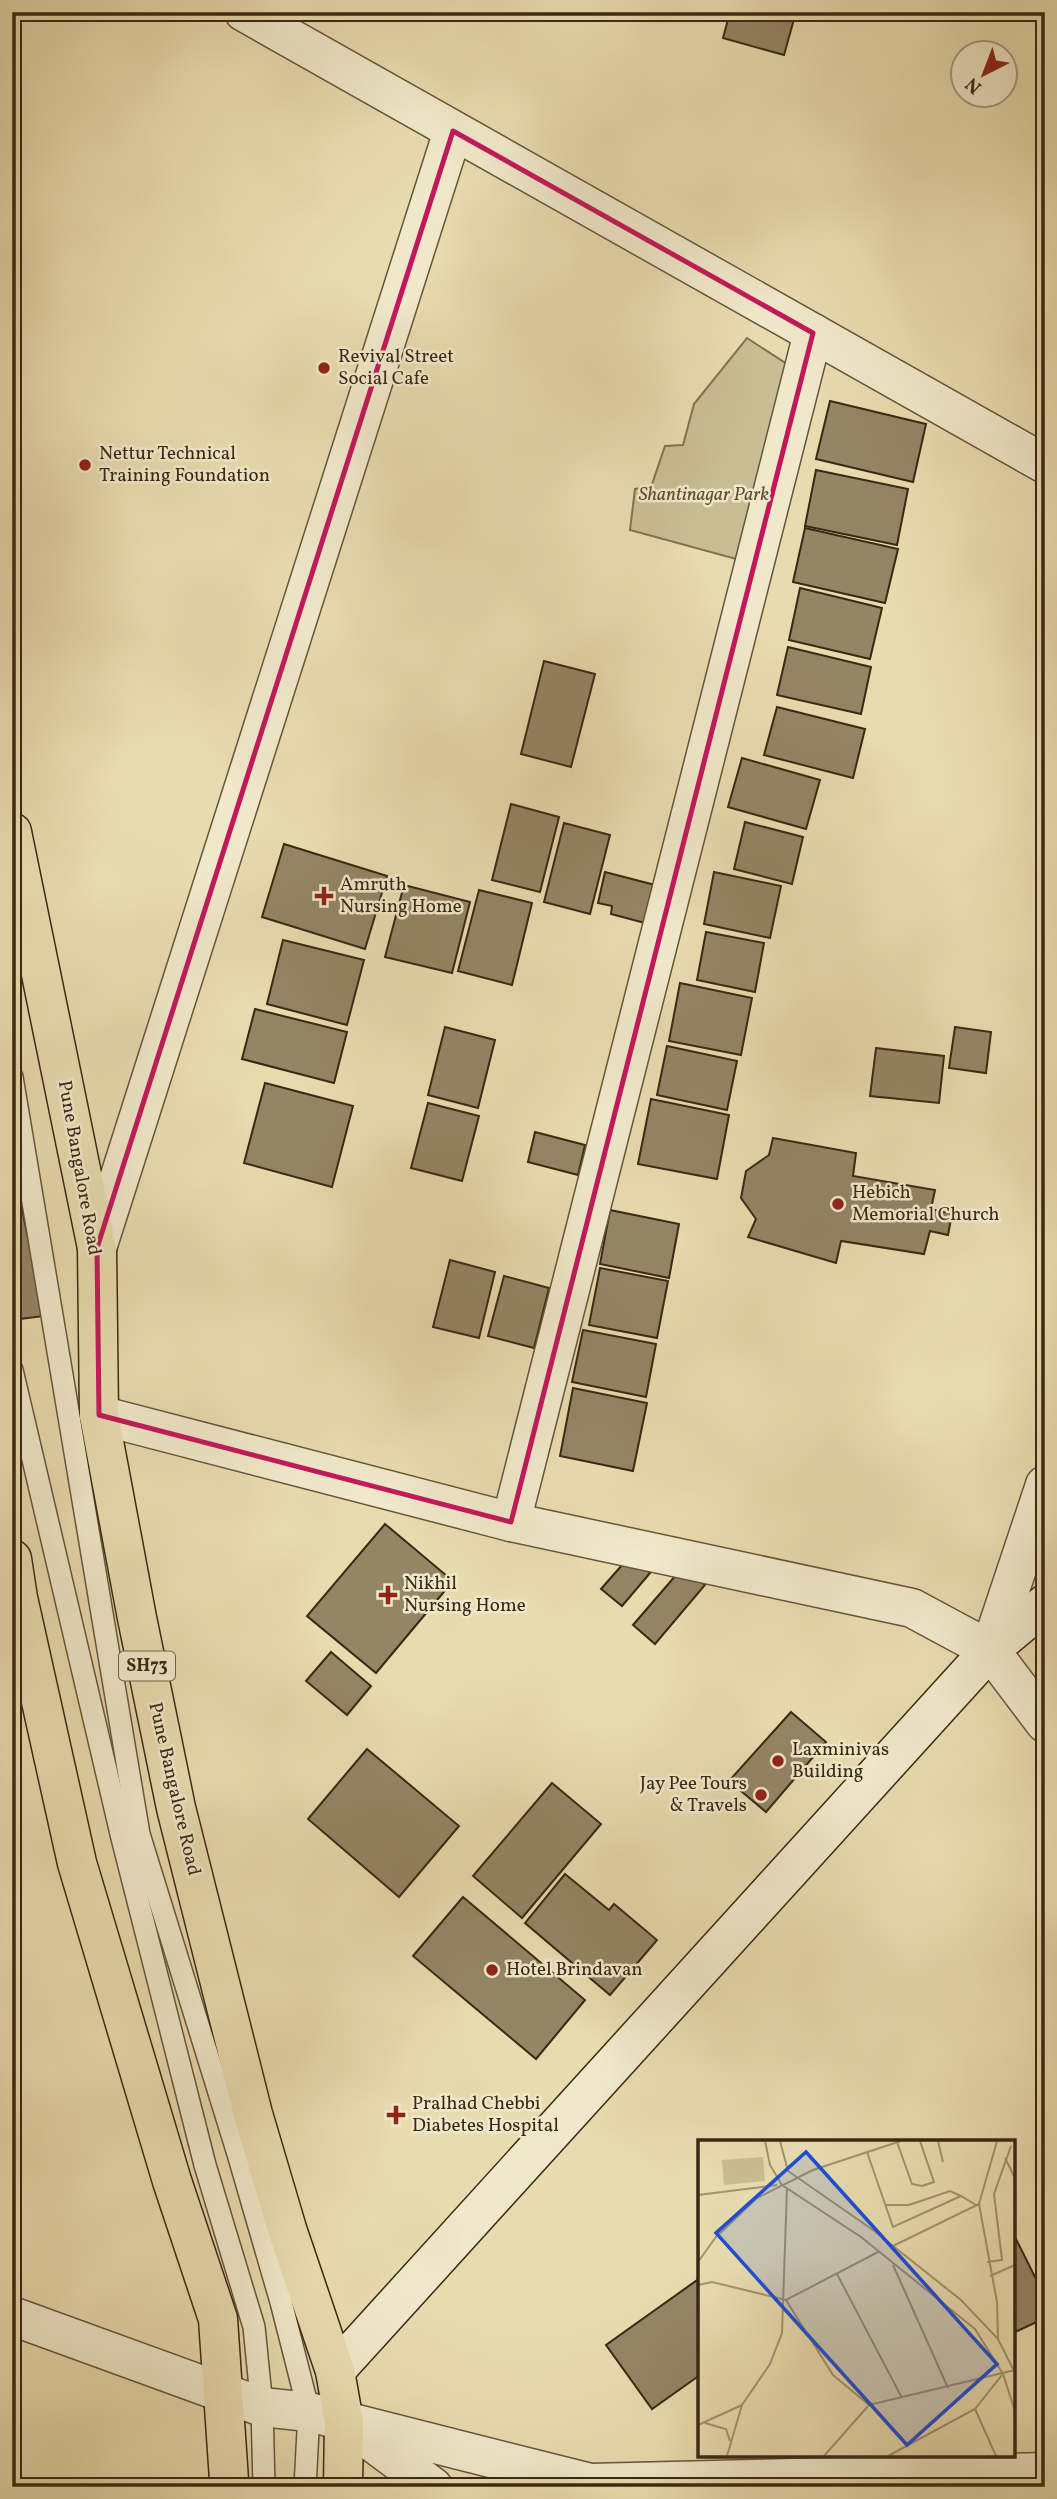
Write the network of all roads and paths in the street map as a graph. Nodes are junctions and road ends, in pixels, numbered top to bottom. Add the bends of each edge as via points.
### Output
1 (244, 12) edge
2 (453, 131) junction
3 (813, 333) junction
4 (1045, 464) edge
5 (12, 832) edge
6 (12, 1077) edge
7 (97, 1248) junction
8 (12, 1370) edge
9 (99, 1415) junction
10 (1045, 1485) edge
11 (510, 1522) junction
12 (12, 1559) edge
13 (1045, 1604) edge
14 (990, 1650) junction
15 (1045, 1723) edge
16 (12, 2316) edge
17 (335, 2371) junction
18 (224, 2394) junction
19 (262, 2407) junction
20 (327, 2417) junction
21 (1045, 2472) edge
22 (227, 2487) edge
23 (264, 2487) edge
24 (305, 2487) edge
25 (343, 2487) edge
26 (433, 2487) edge

1 - 2 street
2 - 3 street
2 - 7 street
3 - 4 street
3 - 11 street
5 - 7 main road, Pune Bangalore Road / SH73
6 - 20 lane via 139,1834 281,2302
7 - 9 main road, Pune Bangalore Road / SH73
8 - 19 lane via 125,1851 205,2165 254,2327
9 - 11 street
9 - 17 main road, Pune Bangalore Road / SH73 via 176,1808 253,2114
10 - 14 street
11 - 14 street via 912,1608
12 - 18 main road via 78,1863 218,2319
13 - 14 street
14 - 15 street
14 - 17 street
16 - 18 street
17 - 20 main road, Pune Bangalore Road / SH73
18 - 19 street
18 - 22 main road
19 - 20 street
19 - 23 lane
20 - 21 street via 590,2483
20 - 24 lane
20 - 25 main road, Pune Bangalore Road / SH73
20 - 26 street

